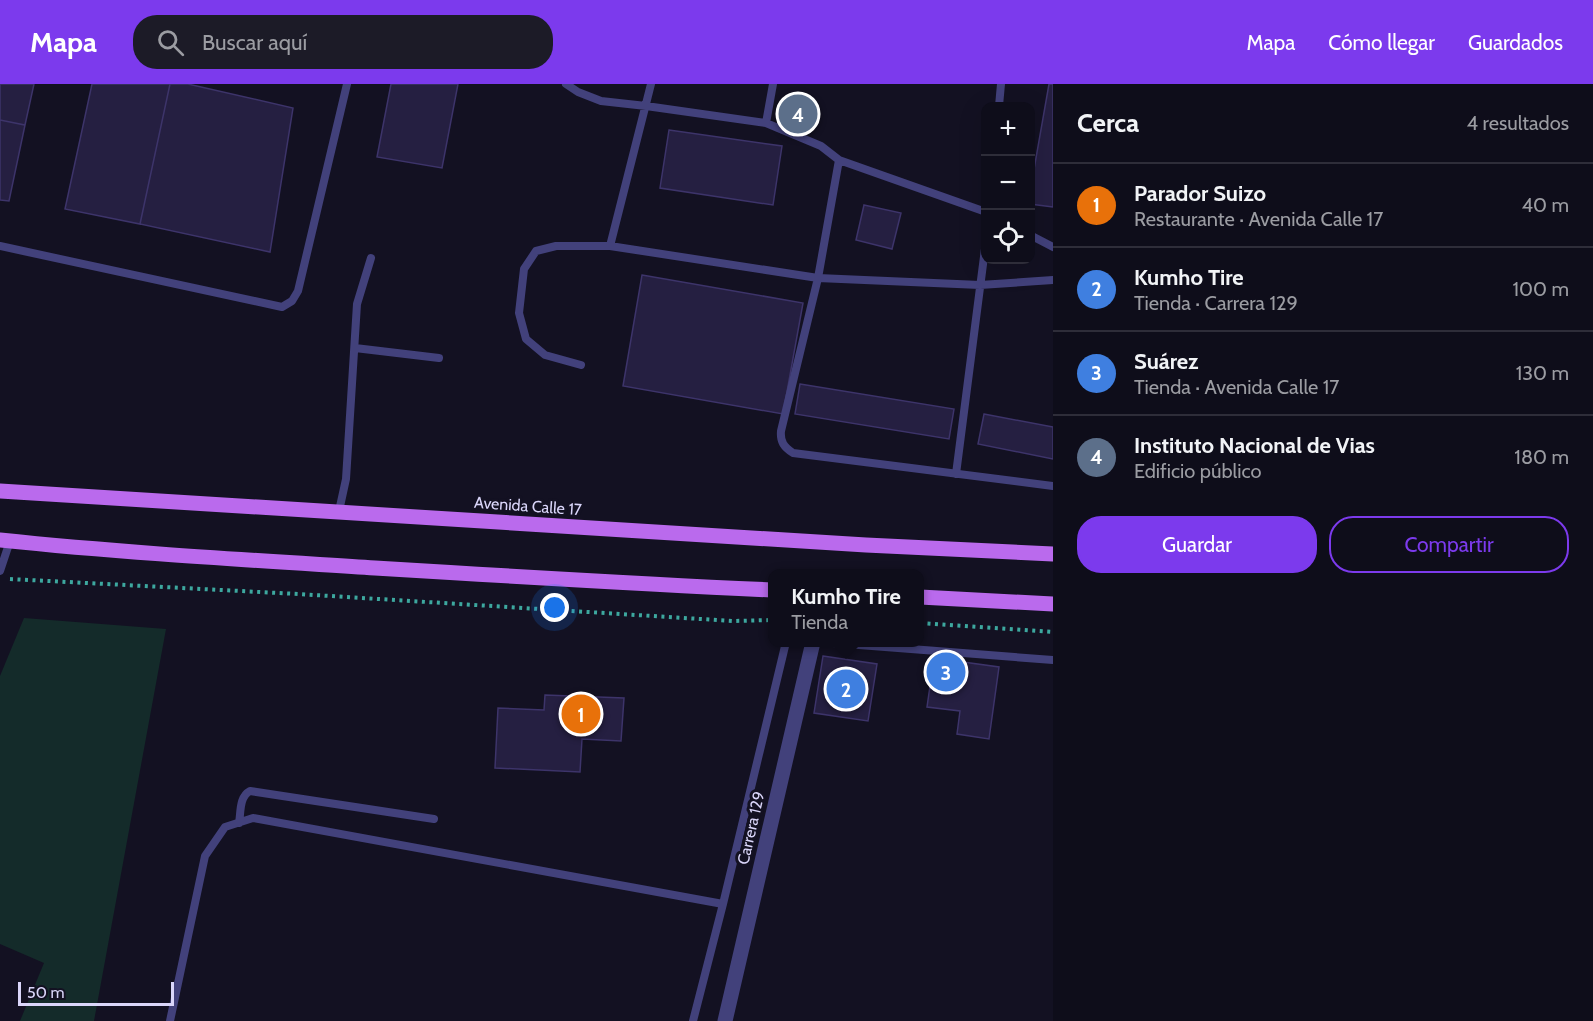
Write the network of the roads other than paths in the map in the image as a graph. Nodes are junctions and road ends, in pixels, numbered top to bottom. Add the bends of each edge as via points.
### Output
1 (347, 84) edge
2 (566, 84) edge
3 (651, 84) edge
4 (774, 84) edge
5 (1001, 84) edge
6 (999, 102) edge
7 (646, 106) junction
8 (766, 123) junction
9 (839, 160) junction
10 (981, 210) edge
11 (1035, 238) edge
12 (0, 246) edge
13 (610, 246) junction
14 (1053, 247) edge
15 (371, 258) dead end
16 (983, 264) edge
17 (818, 278) junction
18 (1053, 280) edge
19 (980, 285) junction
20 (354, 348) junction
21 (439, 358) dead end
22 (581, 365) dead end
23 (957, 474) junction
24 (1053, 486) edge
25 (0, 491) edge
26 (339, 511) junction
27 (5, 540) edge
28 (1053, 554) edge
29 (0, 571) edge
30 (768, 590) edge
31 (924, 597) edge
32 (1053, 604) edge
33 (785, 647) edge
34 (812, 647) edge
35 (885, 647) edge
36 (1053, 660) edge
37 (434, 819) dead end
38 (239, 823) junction
39 (723, 904) junction
40 (170, 1021) edge
41 (693, 1021) edge
42 (725, 1021) edge

1 - 12 lane via 298,291 282,307
2 - 7 lane via 601,101
3 - 7 lane
4 - 8 lane
5 - 6 lane
7 - 8 lane
7 - 13 lane
8 - 9 lane via 821,146
9 - 10 lane
9 - 17 lane
11 - 14 lane
13 - 17 lane
13 - 22 lane via 556,246 536,251 524,269 519,313 526,339 545,355
15 - 20 lane via 357,304
16 - 19 lane
17 - 19 lane
17 - 23 lane via 781,431 780,439 786,449
18 - 19 lane
19 - 23 lane
20 - 21 lane
20 - 26 lane via 346,478
23 - 24 lane
25 - 26 main road, Avenida Calle 17
26 - 28 main road, Avenida Calle 17
27 - 29 lane
27 - 30 main road via 299,563
31 - 32 main road
33 - 39 lane
34 - 42 street, Carrera 129
35 - 36 lane
37 - 38 lane via 250,791 243,798
38 - 39 lane via 253,818
38 - 40 lane via 225,827 205,856
39 - 41 lane

